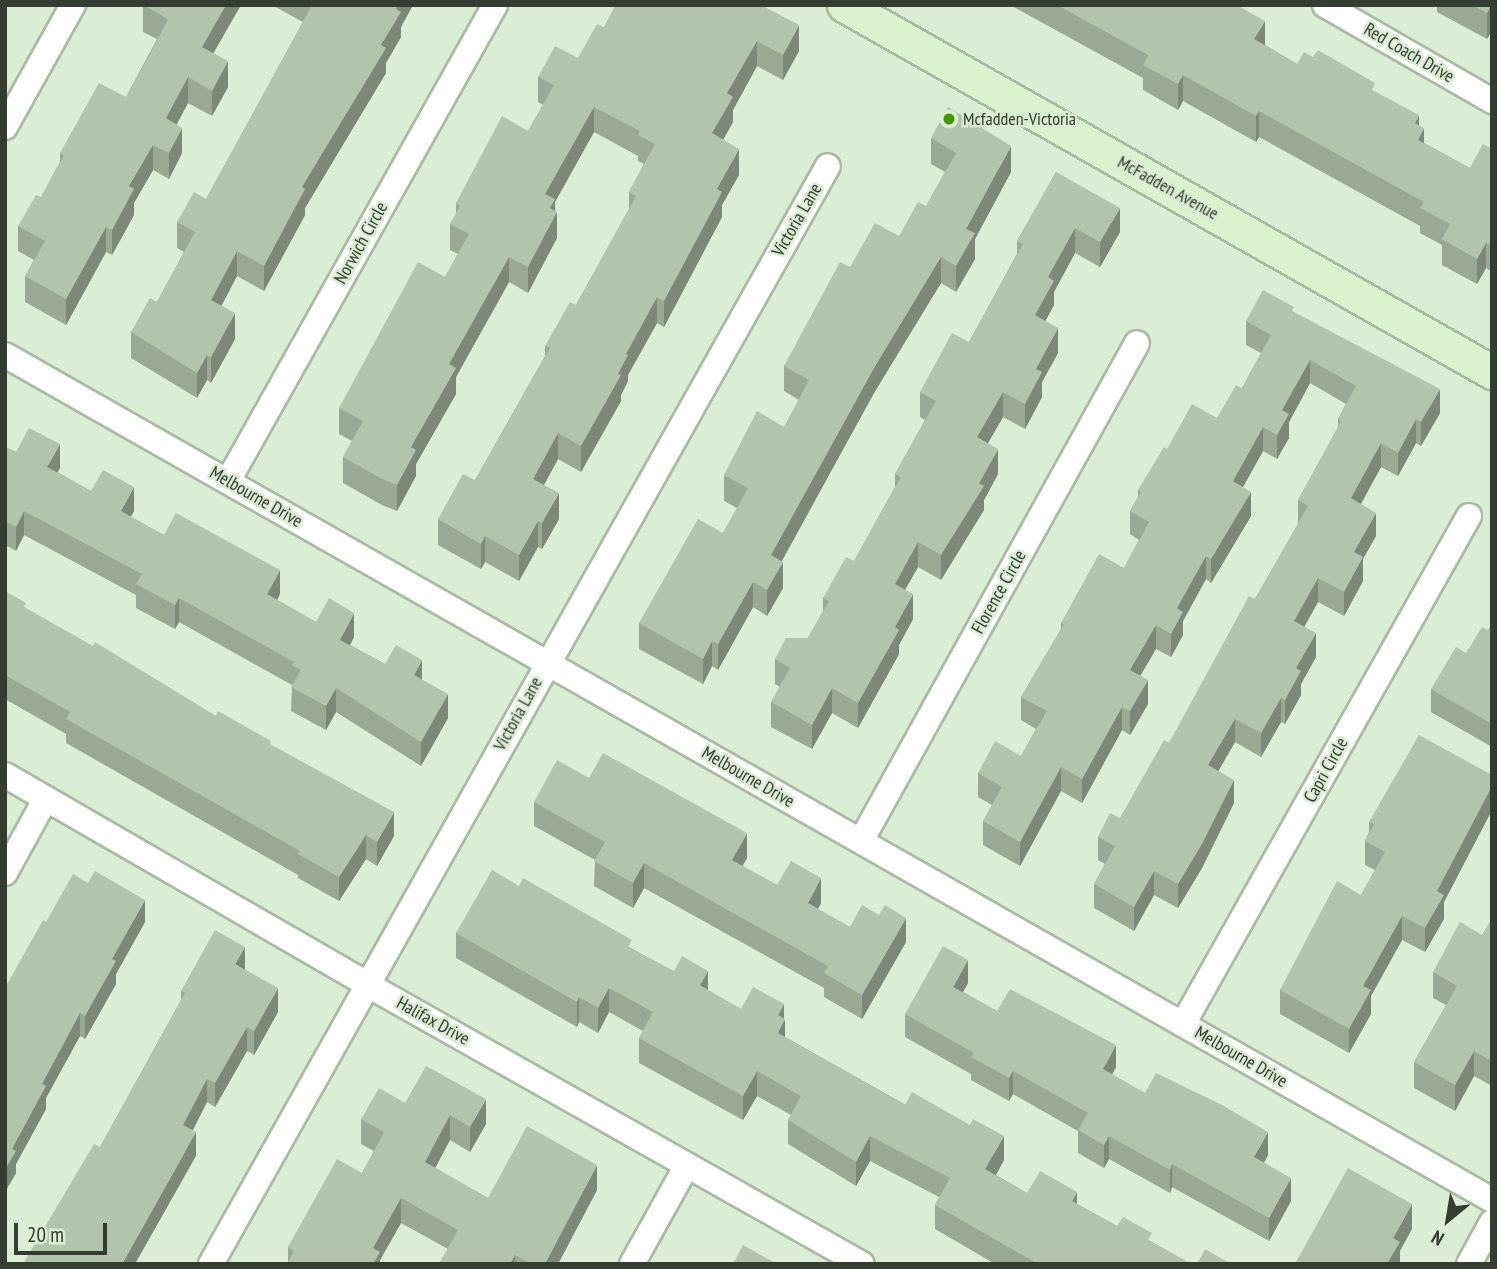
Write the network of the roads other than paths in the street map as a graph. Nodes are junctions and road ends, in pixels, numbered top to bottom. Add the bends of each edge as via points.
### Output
1 (73, 5) edge
2 (495, 5) edge
3 (844, 5) edge
4 (1325, 5) edge
5 (1492, 101) edge
6 (5, 127) edge
7 (828, 166) dead end
8 (1137, 342) dead end
9 (5, 355) edge
10 (1492, 372) edge
11 (228, 481) junction
12 (1469, 516) dead end
13 (547, 662) junction
14 (5, 775) edge
15 (46, 798) junction
16 (860, 841) junction
17 (5, 873) edge
18 (368, 985) junction
19 (1183, 1024) junction
20 (687, 1165) junction
21 (1492, 1199) edge
22 (1492, 1222) edge
23 (211, 1264) edge
24 (632, 1264) edge
25 (862, 1264) edge
26 (1469, 1264) edge

1 - 6 street
2 - 11 street, Norwich Circle
3 - 10 street, McFadden Avenue
4 - 5 street, Red Coach Drive
7 - 13 street, Victoria Lane
8 - 16 street, Florence Circle
9 - 11 street, Melbourne Drive
11 - 13 street, Melbourne Drive
12 - 19 street, Capri Circle
13 - 16 street, Melbourne Drive
13 - 18 street, Victoria Lane
14 - 15 street, Halifax Drive
15 - 17 street
15 - 18 street, Halifax Drive
16 - 19 street, Melbourne Drive
18 - 20 street, Halifax Drive
18 - 23 street, Victoria Lane
19 - 21 street, Melbourne Drive
20 - 24 street
20 - 25 street, Halifax Drive
22 - 26 street

